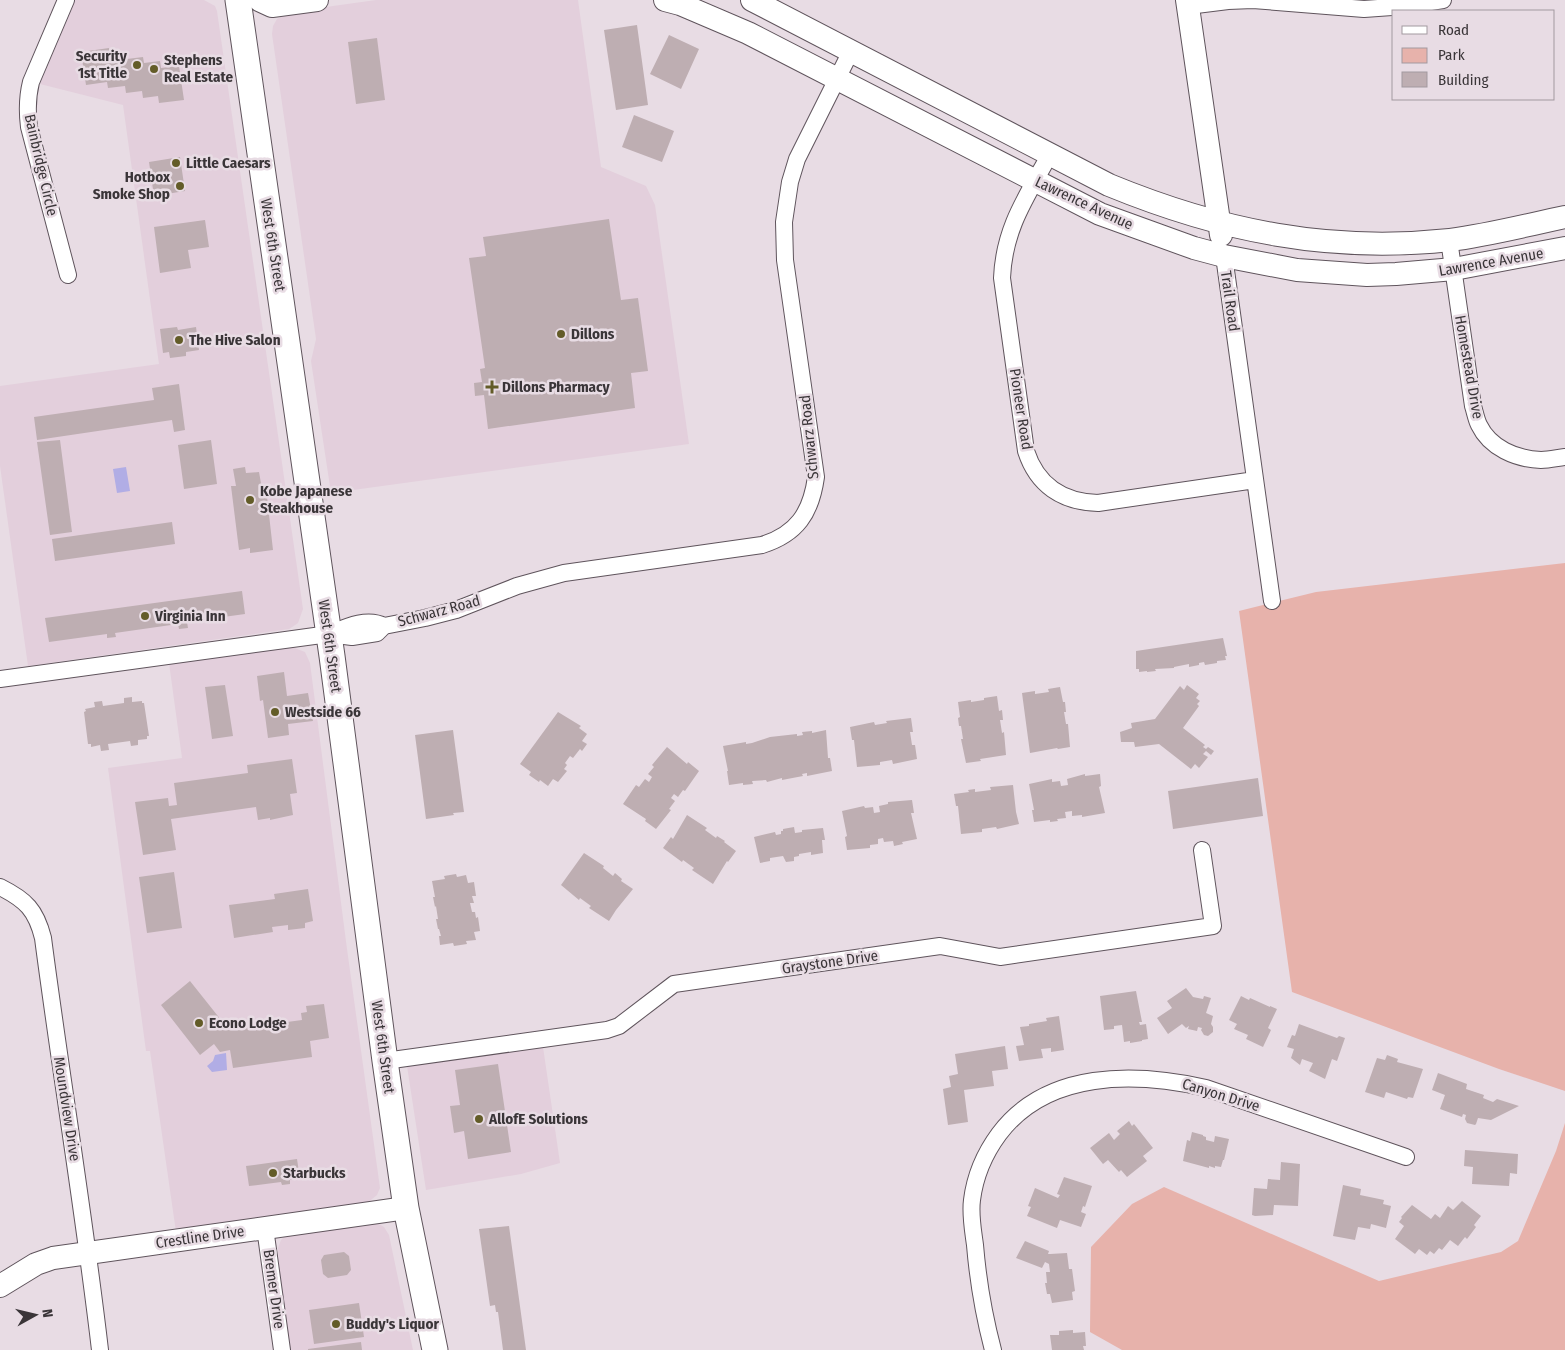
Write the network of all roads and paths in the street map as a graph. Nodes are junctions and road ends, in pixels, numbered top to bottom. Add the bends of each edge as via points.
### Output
1 (66, 0) edge
2 (238, 0) edge
3 (259, 0) edge
4 (317, 0) edge
5 (665, 0) edge
6 (752, 0) edge
7 (1443, 0) edge
8 (1187, 3) edge
9 (1387, 4) edge
10 (851, 51) junction
11 (837, 79) junction
12 (1050, 154) junction
13 (1035, 181) junction
14 (1565, 217) edge
15 (1219, 224) junction
16 (1161, 237) junction
17 (1449, 240) junction
18 (1565, 248) edge
19 (1224, 256) junction
20 (1454, 269) junction
21 (68, 275) dead end
22 (1565, 457) edge
23 (1256, 480) junction
24 (1272, 601) dead end
25 (328, 634) junction
26 (0, 679) edge
27 (1202, 850) dead end
28 (0, 886) edge
29 (385, 1061) junction
30 (1406, 1157) dead end
31 (406, 1208) junction
32 (265, 1228) junction
33 (88, 1253) junction
34 (0, 1286) edge
35 (100, 1350) edge
36 (282, 1350) edge
37 (435, 1350) edge
38 (993, 1350) edge

1 - 21 street, Bainbridge Circle via 27,96 27,110
2 - 25 main road, West 6th Street
3 - 4 street via 272,6
5 - 11 street, Lawrence Avenue via 729,24
6 - 10 street, Lawrence Avenue
7 - 9 street
8 - 9 street via 1254,0 1364,9
8 - 15 street, Trail Road
10 - 11 street, Schwarz Road
10 - 12 street, Lawrence Avenue
11 - 13 street, Lawrence Avenue
11 - 25 street, Schwarz Road via 797,159 784,222 785,260 816,477 814,493 800,522 778,540 762,545 564,573 517,586 456,610 384,626 375,621 353,624
12 - 13 street, Pioneer Road
12 - 15 street, Lawrence Avenue via 1126,192
13 - 16 street, Lawrence Avenue via 1100,214
13 - 23 street, Pioneer Road via 1007,239 1002,278 1026,451 1040,479 1064,496 1098,503
14 - 17 street, Lawrence Avenue
15 - 16 street
15 - 17 street, Lawrence Avenue via 1275,235 1358,243
15 - 19 street, Trail Road
16 - 19 street, Lawrence Avenue
17 - 20 street, Homestead Drive
18 - 20 street, Lawrence Avenue
19 - 20 street, Lawrence Avenue via 1297,270 1343,273 1396,274
19 - 23 street, Trail Road
20 - 22 street, Homestead Drive via 1478,424 1495,445 1507,452 1542,460
23 - 24 street, Trail Road
25 - 26 street, Schwarz Road
25 - 29 main road, West 6th Street
27 - 29 street, Graystone Drive via 1213,926 1000,957 940,946 674,984 619,1026 607,1030
28 - 33 street, Moundview Drive via 28,904 39,920
29 - 31 main road, West 6th Street
30 - 38 street, Canyon Drive via 1183,1083 1120,1078 1080,1083 1057,1090 1023,1109 1005,1126 985,1156 975,1185 971,1216 985,1319
31 - 32 street, Crestline Drive
31 - 37 main road, West 6th Street
32 - 33 street, Crestline Drive
32 - 36 street, Bremer Drive
33 - 34 street, Crestline Drive via 36,1264
33 - 35 street, Moundview Drive

